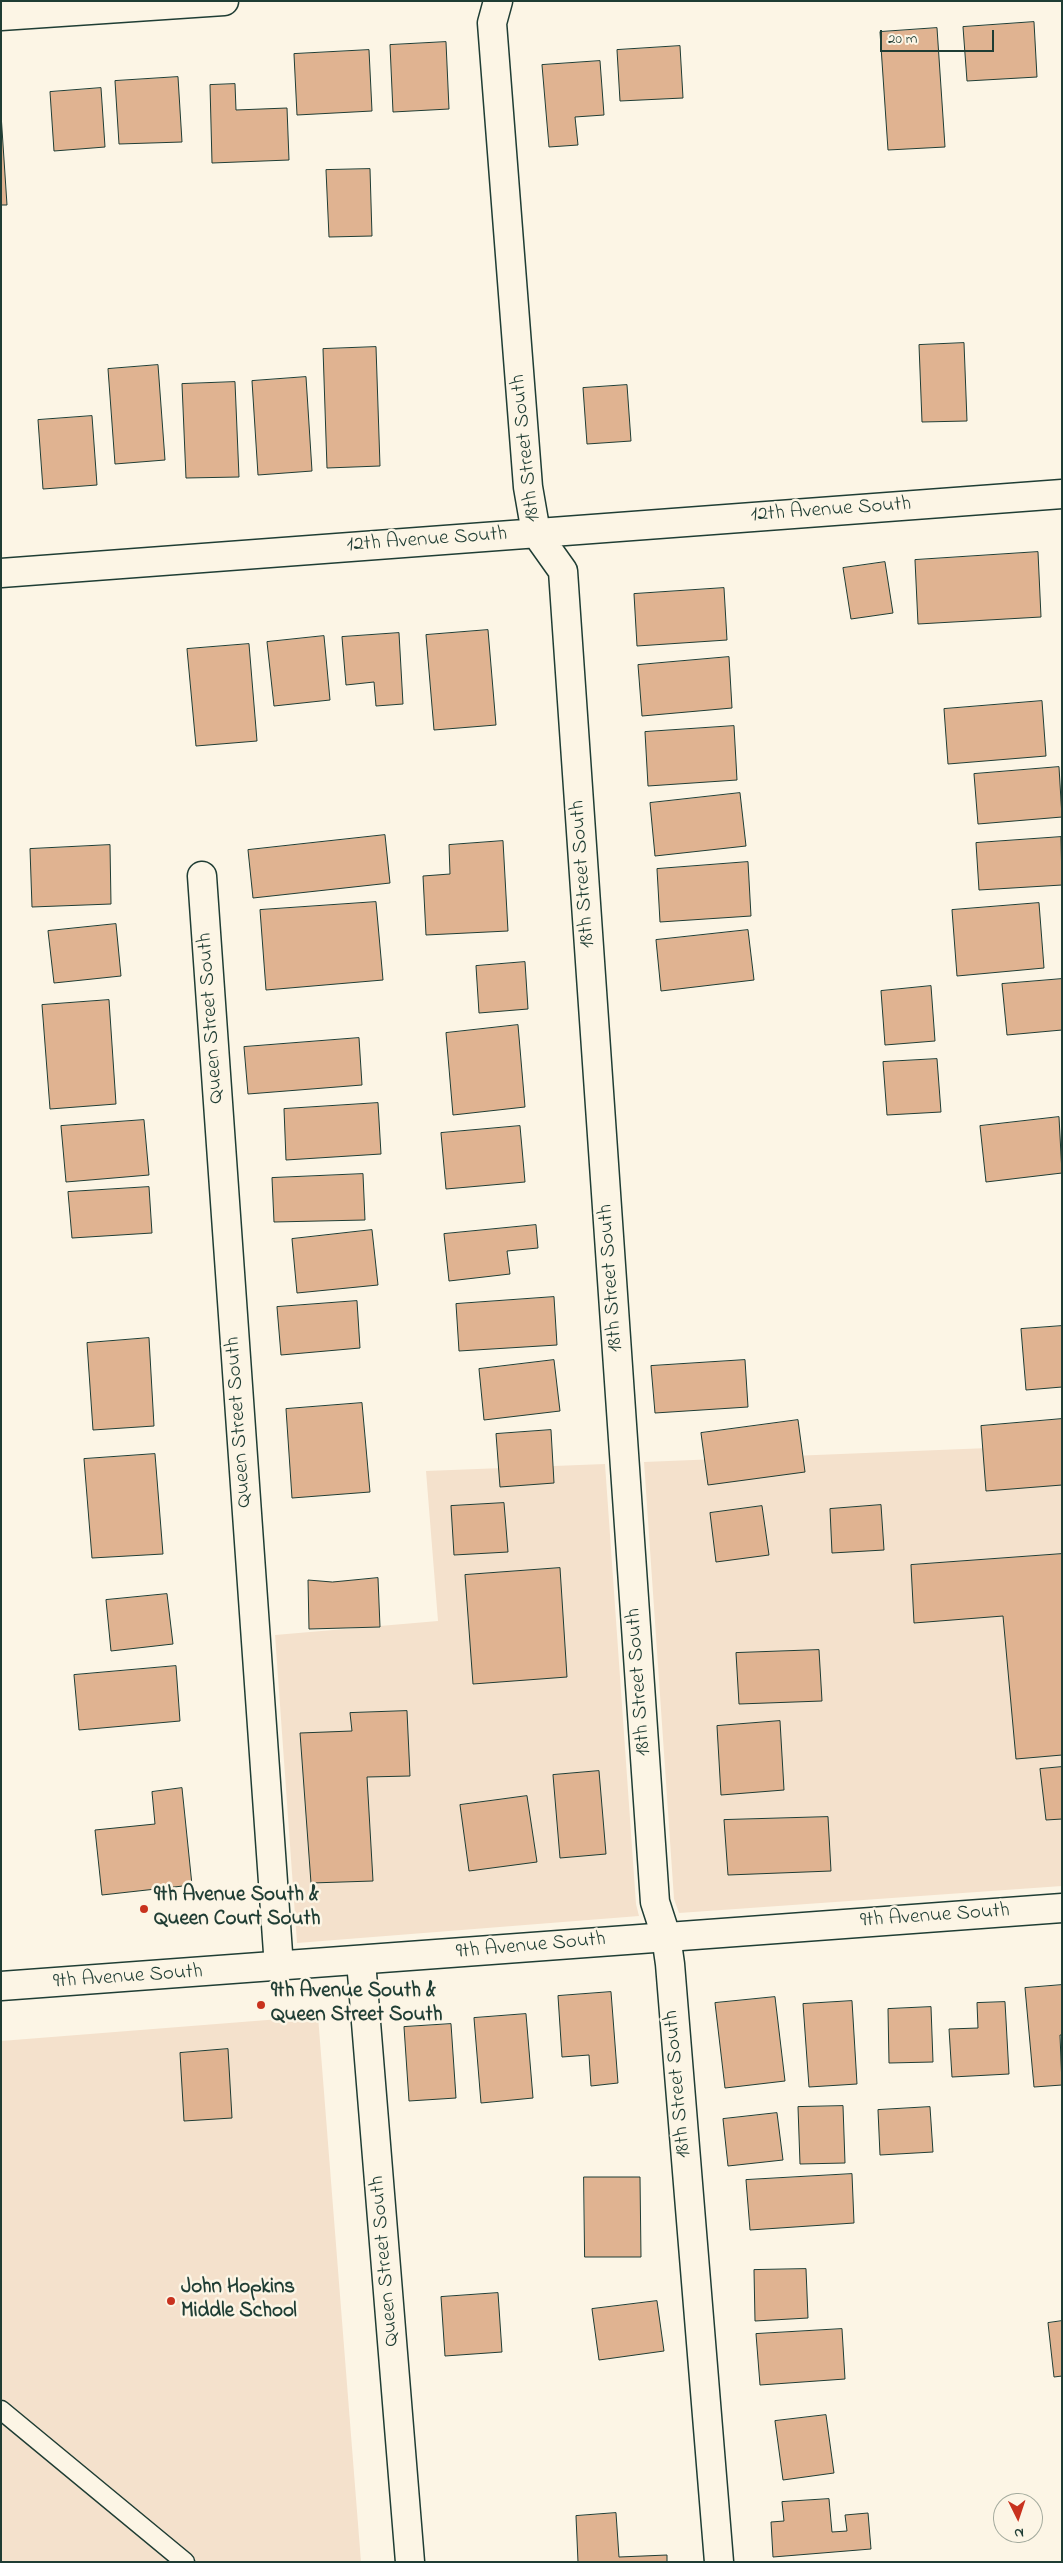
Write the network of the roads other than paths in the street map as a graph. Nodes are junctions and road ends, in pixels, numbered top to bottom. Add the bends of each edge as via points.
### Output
1 (224, 1) edge
2 (498, 1) edge
3 (1, 16) edge
4 (1062, 494) edge
5 (536, 532) junction
6 (1, 573) edge
7 (202, 876) dead end
8 (1062, 1908) edge
9 (666, 1936) junction
10 (361, 1961) junction
11 (279, 1967) junction
12 (1, 1986) edge
13 (1, 2410) edge
14 (185, 2562) edge
15 (410, 2562) edge
16 (719, 2562) edge

1 - 3 street
2 - 5 street, 18th Street South via 492,23 528,487
4 - 5 street, 12th Avenue South
5 - 6 street, 12th Avenue South
5 - 9 street, 18th Street South via 563,571 655,1902
7 - 11 street, Queen Street South
8 - 9 street, 9th Avenue South
9 - 10 street, 9th Avenue South
9 - 16 street, 18th Street South
10 - 11 street, 9th Avenue South
10 - 15 street, Queen Street South
11 - 12 street, 9th Avenue South
13 - 14 lane

